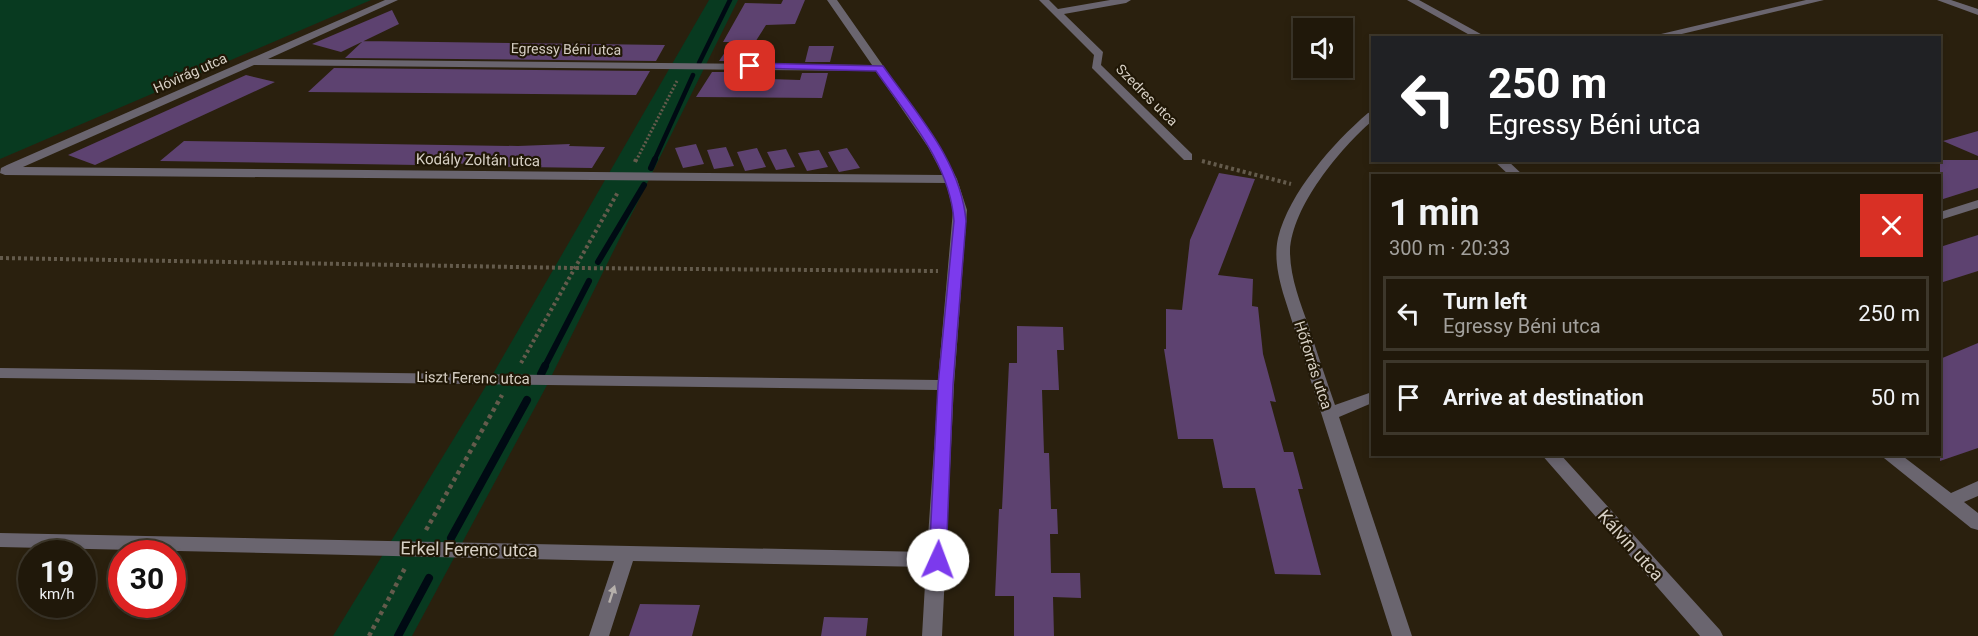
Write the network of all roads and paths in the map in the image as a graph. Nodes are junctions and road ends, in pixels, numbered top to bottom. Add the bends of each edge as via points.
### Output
1 (393, 0) edge
2 (832, 0) edge
3 (1044, 0) edge
4 (1126, 0) edge
5 (1412, 0) edge
6 (1819, 0) edge
7 (1942, 0) edge
8 (1057, 12) junction
9 (1978, 12) edge
10 (1479, 36) edge
11 (1658, 36) edge
12 (252, 62) junction
13 (685, 65) junction
14 (879, 68) junction
15 (1371, 116) edge
16 (1188, 157) joint
17 (1501, 162) edge
18 (3, 172) edge
19 (1516, 174) edge
20 (626, 178) junction
21 (951, 179) junction
22 (1309, 188) junction
23 (1978, 204) edge
24 (1941, 216) edge
25 (0, 258) edge
26 (574, 268) junction
27 (957, 271) junction
28 (0, 373) edge
29 (512, 379) junction
30 (946, 385) junction
31 (1371, 397) edge
32 (1329, 414) junction
33 (1551, 456) edge
34 (1890, 456) edge
35 (1978, 488) edge
36 (1950, 501) junction
37 (1978, 523) edge
38 (0, 540) edge
39 (416, 548) junction
40 (626, 553) junction
41 (938, 560) junction
42 (369, 636) edge
43 (599, 636) edge
44 (932, 636) edge
45 (1402, 636) edge
46 (1713, 636) edge

1 - 12 street, Hóvirág utca
2 - 14 street
3 - 8 street, Szedres utca
4 - 8 street
5 - 10 street
6 - 11 street
7 - 9 street
8 - 16 street, Szedres utca via 1099,54 1096,66
12 - 13 street, Egressy Béni utca
12 - 18 street, Hóvirág utca
13 - 14 street, Egressy Béni utca
13 - 20 path
14 - 21 street via 934,147
15 - 22 street, Hőforrás utca via 1347,139
16 - 22 path
17 - 19 street
18 - 20 street, Kodály Zoltán utca
20 - 21 street, Kodály Zoltán utca
20 - 26 path
21 - 27 street via 960,210
22 - 32 street, Hőforrás utca via 1290,221 1284,264
23 - 24 street
25 - 26 path
26 - 27 path
26 - 29 path
27 - 30 street
28 - 29 street, Liszt Ferenc utca
29 - 30 street, Liszt Ferenc utca
29 - 39 path
30 - 41 street
31 - 32 street
32 - 45 street, Hőforrás utca
33 - 46 street, Kálvin utca
34 - 36 street
35 - 36 street
36 - 37 street
38 - 39 street, Erkel Ferenc utca
39 - 40 street, Erkel Ferenc utca
39 - 42 path
40 - 41 street, Erkel Ferenc utca
43 -> 40 street
41 - 44 street

